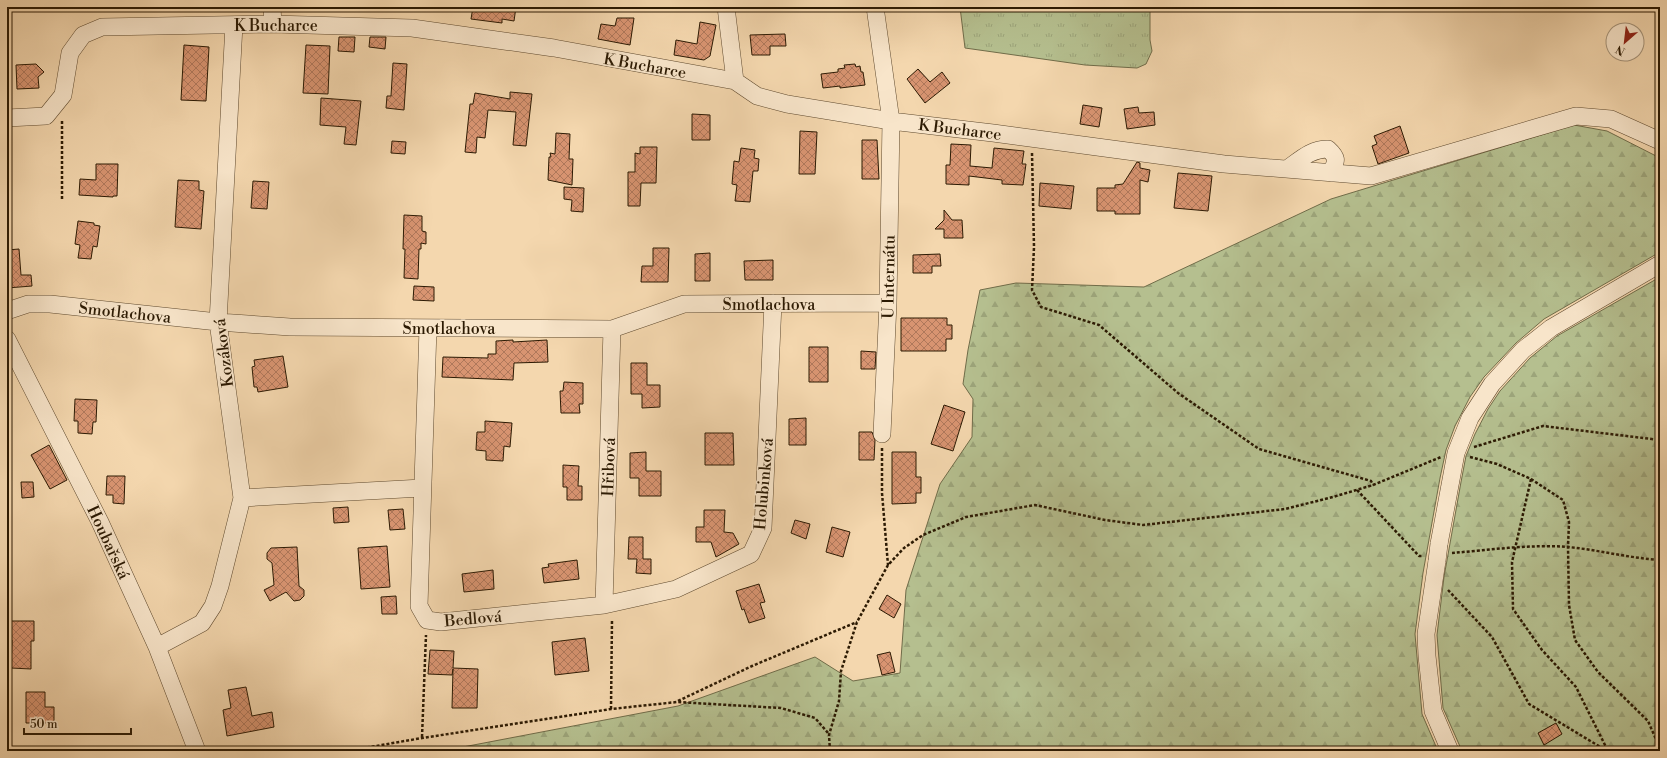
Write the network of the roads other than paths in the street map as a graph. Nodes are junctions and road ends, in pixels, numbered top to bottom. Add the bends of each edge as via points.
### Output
1 (272, 7) edge
2 (726, 7) edge
3 (875, 7) edge
4 (272, 24) junction
5 (234, 25) junction
6 (735, 81) junction
7 (7, 118) edge
8 (891, 121) junction
9 (1660, 141) edge
10 (1287, 169) junction
11 (1331, 173) junction
12 (1660, 264) edge
13 (773, 303) junction
14 (888, 303) junction
15 (7, 311) edge
16 (218, 322) junction
17 (428, 328) junction
18 (612, 329) junction
19 (7, 339) edge
20 (882, 434) road end
21 (422, 488) junction
22 (242, 498) junction
23 (604, 605) junction
24 (157, 647) junction
25 (197, 751) edge
26 (1450, 751) edge

1 - 4 street
2 - 6 street
3 - 8 street, U Internátu
4 - 5 street, K Bucharce
4 - 6 street, K Bucharce via 412,28 554,48
5 - 7 street, K Bucharce via 102,27 83,35 70,53 63,95 46,116
5 - 16 street, Kozáková
6 - 8 street, K Bucharce via 757,96 786,104
8 - 10 street, K Bucharce via 1224,164
8 - 14 street, U Internátu
9 - 11 street, K Bucharce via 1611,119 1576,116 1372,176
10 - 11 street, K Bucharce
10 - 11 street via 1317,149 1328,149 1335,155 1336,161
12 - 26 street via 1551,328 1523,350 1492,384 1468,424 1456,453 1426,634 1433,711
13 - 14 street, Smotlachova
13 - 18 street, Smotlachova via 684,304
13 - 23 street, Holubinková via 763,528 751,554 676,589
14 - 20 street, U Internátu
15 - 16 street, Smotlachova via 28,304 50,304
16 - 17 street, Smotlachova via 290,327
16 - 22 street, Kozáková
17 - 18 street, Smotlachova
17 - 21 street, Bedlová
18 - 23 street, Hřibová
19 - 24 street, Houbařská via 100,522
21 - 22 street
21 - 23 street, Bedlová via 419,606 427,620 441,622
22 - 24 street, Kozáková via 213,606 202,623
24 - 25 street, Houbařská

